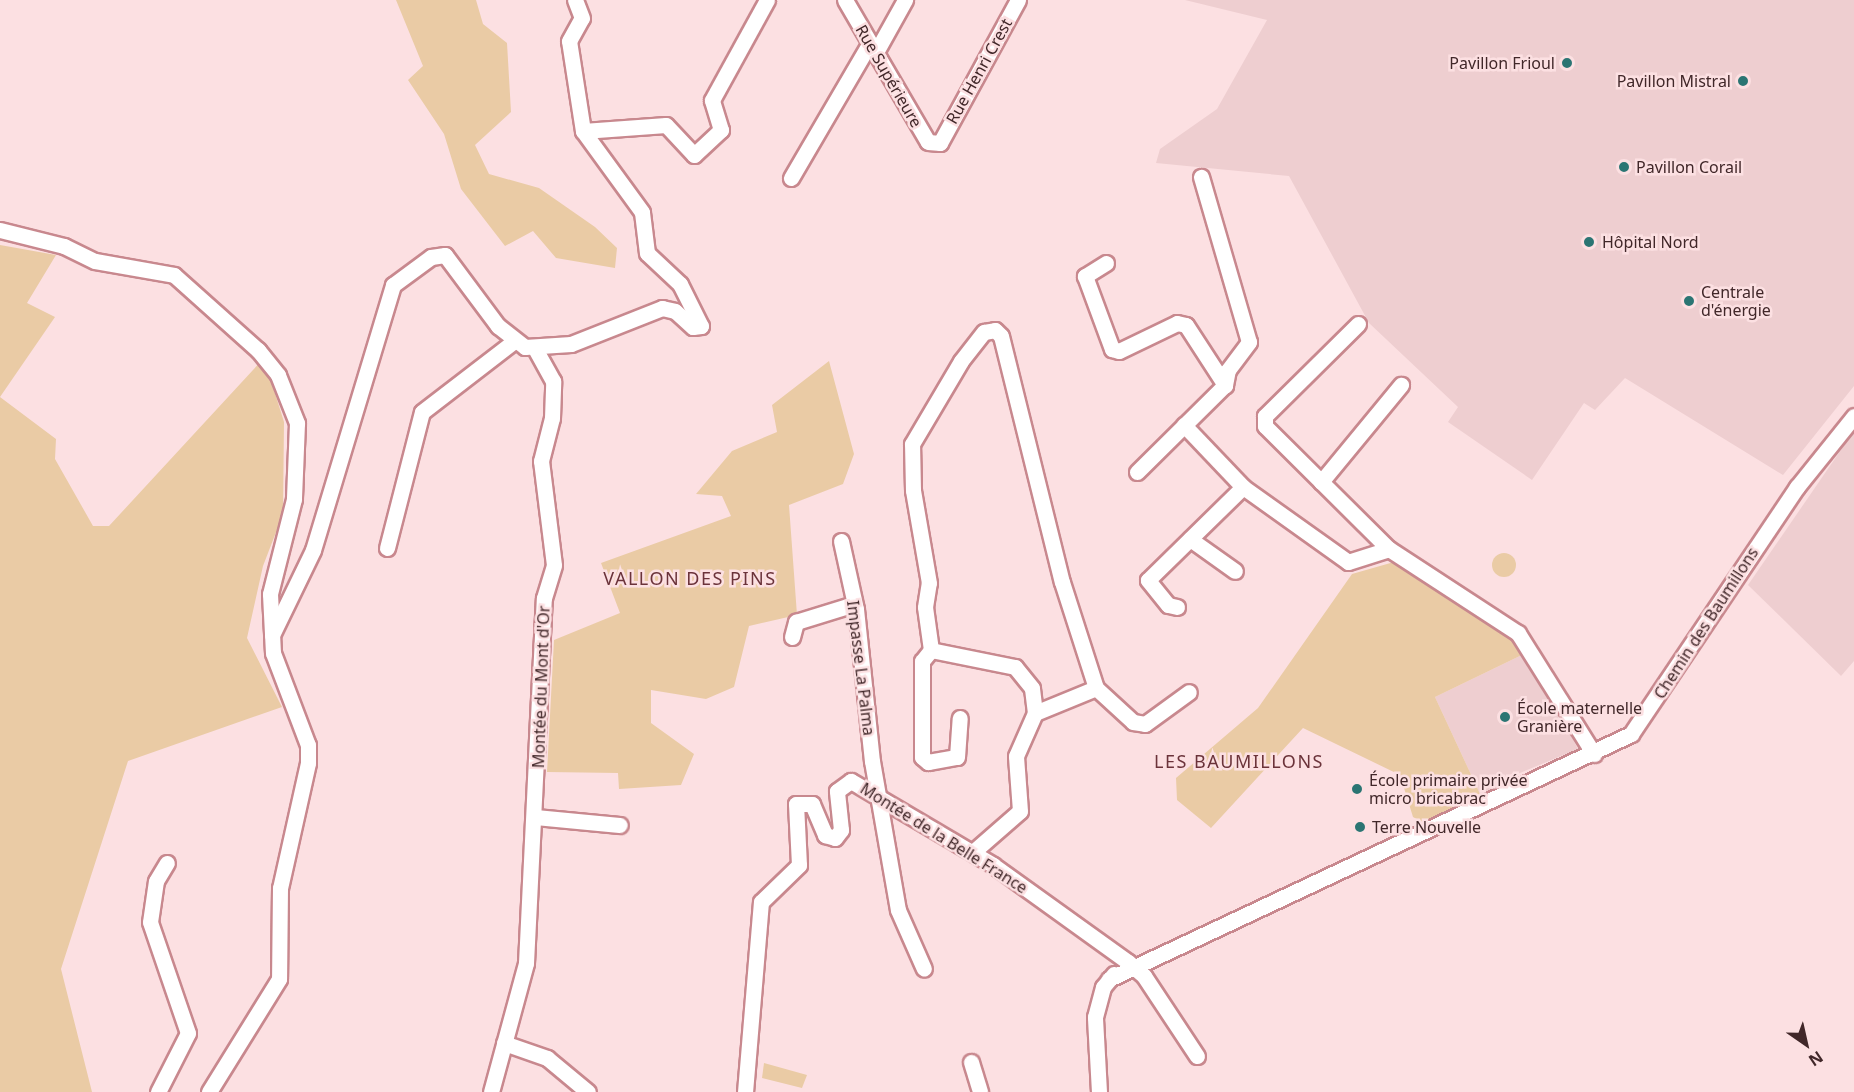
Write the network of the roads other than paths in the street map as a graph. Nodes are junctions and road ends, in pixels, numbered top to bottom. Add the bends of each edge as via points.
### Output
1 (575, 0) edge
2 (768, 0) edge
3 (845, 0) edge
4 (905, 0) edge
5 (1018, 0) edge
6 (873, 48) junction
7 (583, 131) junction
8 (939, 143) joint
9 (1200, 177) dead end
10 (791, 178) dead end
11 (0, 230) edge
12 (1106, 263) dead end
13 (1358, 324) dead end
14 (513, 342) junction
15 (535, 349) junction
16 (1225, 385) junction
17 (1401, 386) dead end
18 (1854, 416) edge
19 (1184, 425) junction
20 (1137, 472) dead end
21 (1321, 482) junction
22 (1243, 487) junction
23 (1190, 539) junction
24 (841, 541) dead end
25 (387, 548) dead end
26 (1389, 549) junction
27 (1235, 571) dead end
28 (854, 604) junction
29 (1177, 607) dead end
30 (272, 635) junction
31 (792, 637) dead end
32 (931, 650) junction
33 (1096, 688) junction
34 (1189, 692) dead end
35 (1035, 713) junction
36 (960, 718) dead end
37 (1594, 754) junction
38 (879, 794) junction
39 (536, 817) junction
40 (620, 825) dead end
41 (994, 837) junction
42 (973, 852) junction
43 (168, 863) dead end
44 (993, 866) junction
45 (1132, 965) junction
46 (924, 969) dead end
47 (504, 1043) junction
48 (1197, 1056) dead end
49 (970, 1062) dead end
50 (158, 1092) edge
51 (209, 1092) edge
52 (491, 1092) edge
53 (588, 1092) edge
54 (745, 1092) edge
55 (980, 1092) edge
56 (1099, 1092) edge

1 - 7 street via 582,18 569,41
2 - 7 street via 712,100 721,130 694,155 666,125
3 - 6 street, Rue Supérieure
4 - 6 street
5 - 8 street, Rue Henri Crest
6 - 8 street, Rue Supérieure via 928,142
6 - 10 street
7 - 15 street via 642,212 647,253 680,284 701,326 693,327 675,311 662,308 571,344
9 - 16 street via 1203,200 1249,342 1228,370
11 - 30 street via 64,246 95,261 174,275 258,350 278,375 297,423 298,462 270,594
12 - 16 street via 1085,276 1112,349 1119,351 1177,323 1186,325
13 - 21 street via 1265,416 1265,426
14 - 15 street
14 - 25 street via 422,412
14 - 30 street via 445,255 431,257 393,285 313,550
15 - 39 street, Montée du Mont d'Or via 553,381 552,418 541,461 554,565 544,598
16 - 19 street
17 - 21 street
18 - 37 street, Chemin des Baumillons via 1773,521 1644,718 1631,734
19 - 20 street
19 - 22 street
21 - 26 street
22 - 23 street
22 - 26 street via 1348,562
23 - 27 street
23 - 29 street via 1148,580 1168,605
24 - 28 street, Impasse La Palma
26 - 37 street via 1518,633
28 - 31 street via 796,622
28 - 38 street, Impasse La Palma
30 - 51 street via 287,699 308,745 308,763 280,888 279,979
32 - 33 street via 912,444 961,361 984,332 995,330 1001,336 1062,582
32 - 35 street via 1015,667 1032,688
32 - 36 street via 922,661 922,758 936,762 957,757
33 - 34 street via 1133,722 1145,724
33 - 35 street
35 - 41 street via 1016,756 1020,811
37 - 45 street, Chemin des Baumillons
38 - 42 street, Montée de la Belle France
38 - 46 street, Impasse La Palma via 898,910
38 - 54 street, Montée de la Belle France via 851,781 839,785 841,830 829,839 812,804 796,804 799,865 761,902 757,924
39 - 40 street
39 - 47 street, Montée du Mont d'Or via 526,963
41 - 42 street
41 - 44 street
42 - 44 street, Montée de la Belle France
43 - 50 street via 156,881 150,922 188,1033
44 - 45 street, Montée de la Belle France
45 - 48 street, Montée de la Belle France
45 - 56 street, Chemin des Baumillons via 1108,979 1095,1017
47 - 52 street, Montée du Mont d'Or
47 - 53 street via 547,1059
49 - 55 street

